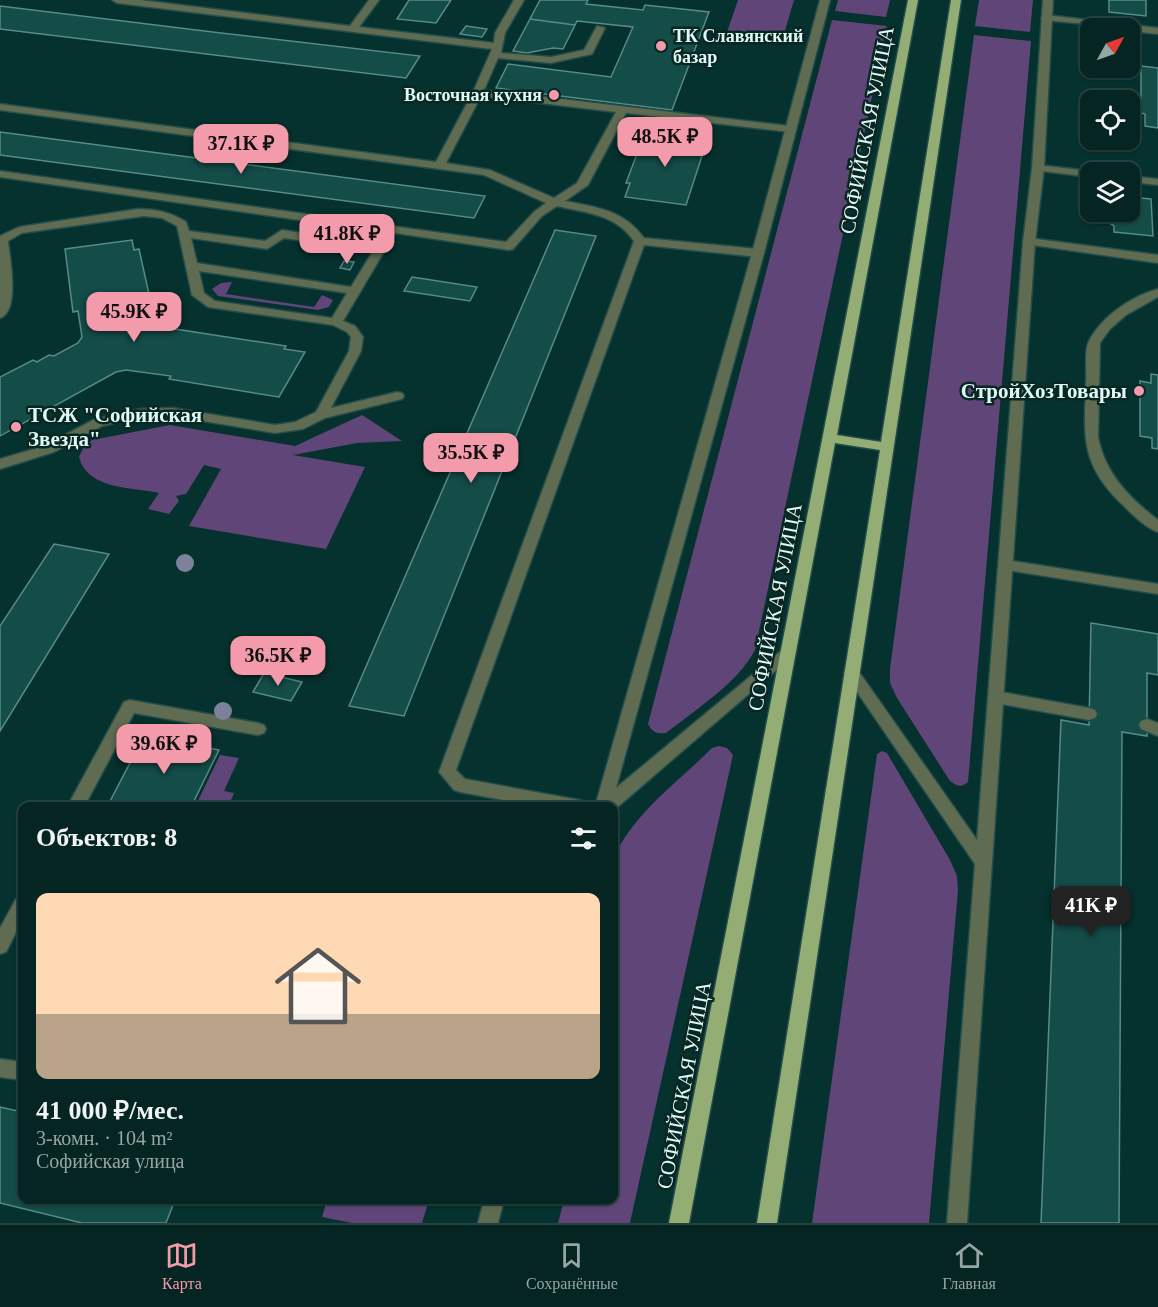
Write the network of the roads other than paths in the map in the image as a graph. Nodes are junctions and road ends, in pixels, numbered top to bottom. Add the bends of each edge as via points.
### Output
1 (117, 0) edge
2 (374, 0) edge
3 (519, 0) edge
4 (825, 0) edge
5 (914, 0) edge
6 (956, 0) edge
7 (1048, 0) edge
8 (1046, 18) junction
9 (600, 28) dead end
10 (353, 29) junction
11 (1158, 31) edge
12 (496, 51) junction
13 (478, 92) junction
14 (0, 107) edge
15 (622, 110) junction
16 (790, 129) junction
17 (440, 165) junction
18 (1038, 168) junction
19 (1080, 173) edge
20 (0, 174) edge
21 (1140, 180) edge
22 (1158, 182) edge
23 (556, 203) junction
24 (392, 229) junction
25 (184, 234) junction
26 (1, 241) edge
27 (640, 241) junction
28 (1029, 242) junction
29 (380, 248) junction
30 (758, 253) junction
31 (1158, 259) edge
32 (192, 266) junction
33 (355, 291) junction
34 (1158, 293) edge
35 (0, 314) edge
36 (336, 322) junction
37 (397, 396) dead end
38 (321, 415) junction
39 (830, 438) junction
40 (886, 447) junction
41 (0, 464) edge
42 (1158, 527) edge
43 (1006, 565) junction
44 (1158, 589) edge
45 (787, 654) junction
46 (852, 673) junction
47 (996, 697) junction
48 (1089, 714) dead end
49 (258, 729) dead end
50 (78, 802) edge
51 (552, 802) edge
52 (605, 802) edge
53 (610, 802) edge
54 (984, 864) junction
55 (18, 911) edge
56 (0, 945) edge
57 (0, 1068) edge
58 (18, 1070) edge
59 (493, 1204) edge
60 (488, 1223) edge
61 (679, 1223) edge
62 (767, 1223) edge
63 (957, 1223) edge

1 - 10 street
2 - 10 street
3 - 12 street via 500,33
4 - 16 street
5 - 39 main road, СОФИЙСКАЯ УЛИЦА
6 - 40 main road
7 - 8 street
8 - 11 street
8 - 18 street
9 - 12 street via 588,52 551,60
10 - 12 street
12 - 13 street
13 - 15 street
13 - 17 street
14 - 17 street
15 - 16 street
15 - 23 street via 582,185
16 - 30 street
17 - 23 street via 486,172
18 - 19 street
18 - 28 street
20 - 24 street
21 - 22 street
23 - 24 street via 538,214 509,246
23 - 27 street via 623,219
24 - 29 street
25 - 26 street via 182,224 173,218 157,212 138,212 19,230
25 - 29 street via 267,245 282,234
25 - 32 street
26 - 35 street via 7,295
27 - 30 street
27 - 51 street via 447,772 460,785
28 - 31 street
28 - 43 street
29 - 33 street
30 - 52 street
32 - 33 street
32 - 36 street via 198,295 212,304
33 - 36 street
34 - 42 street via 1114,319 1094,343 1091,437 1093,452 1107,477 1126,500
36 - 38 street via 351,329 357,337 355,351
37 - 38 street
38 - 41 street via 298,426 275,429 173,412 140,413 98,423 49,449
39 - 40 main road
39 - 45 main road, СОФИЙСКАЯ УЛИЦА
40 - 46 main road
43 - 44 street
43 - 47 street
45 - 53 street
45 - 61 main road, СОФИЙСКАЯ УЛИЦА
46 - 54 street
46 - 62 main road
47 - 48 street
47 - 54 street
49 - 50 street via 130,706
54 - 63 street
55 - 56 street
57 - 58 street
59 - 60 street

